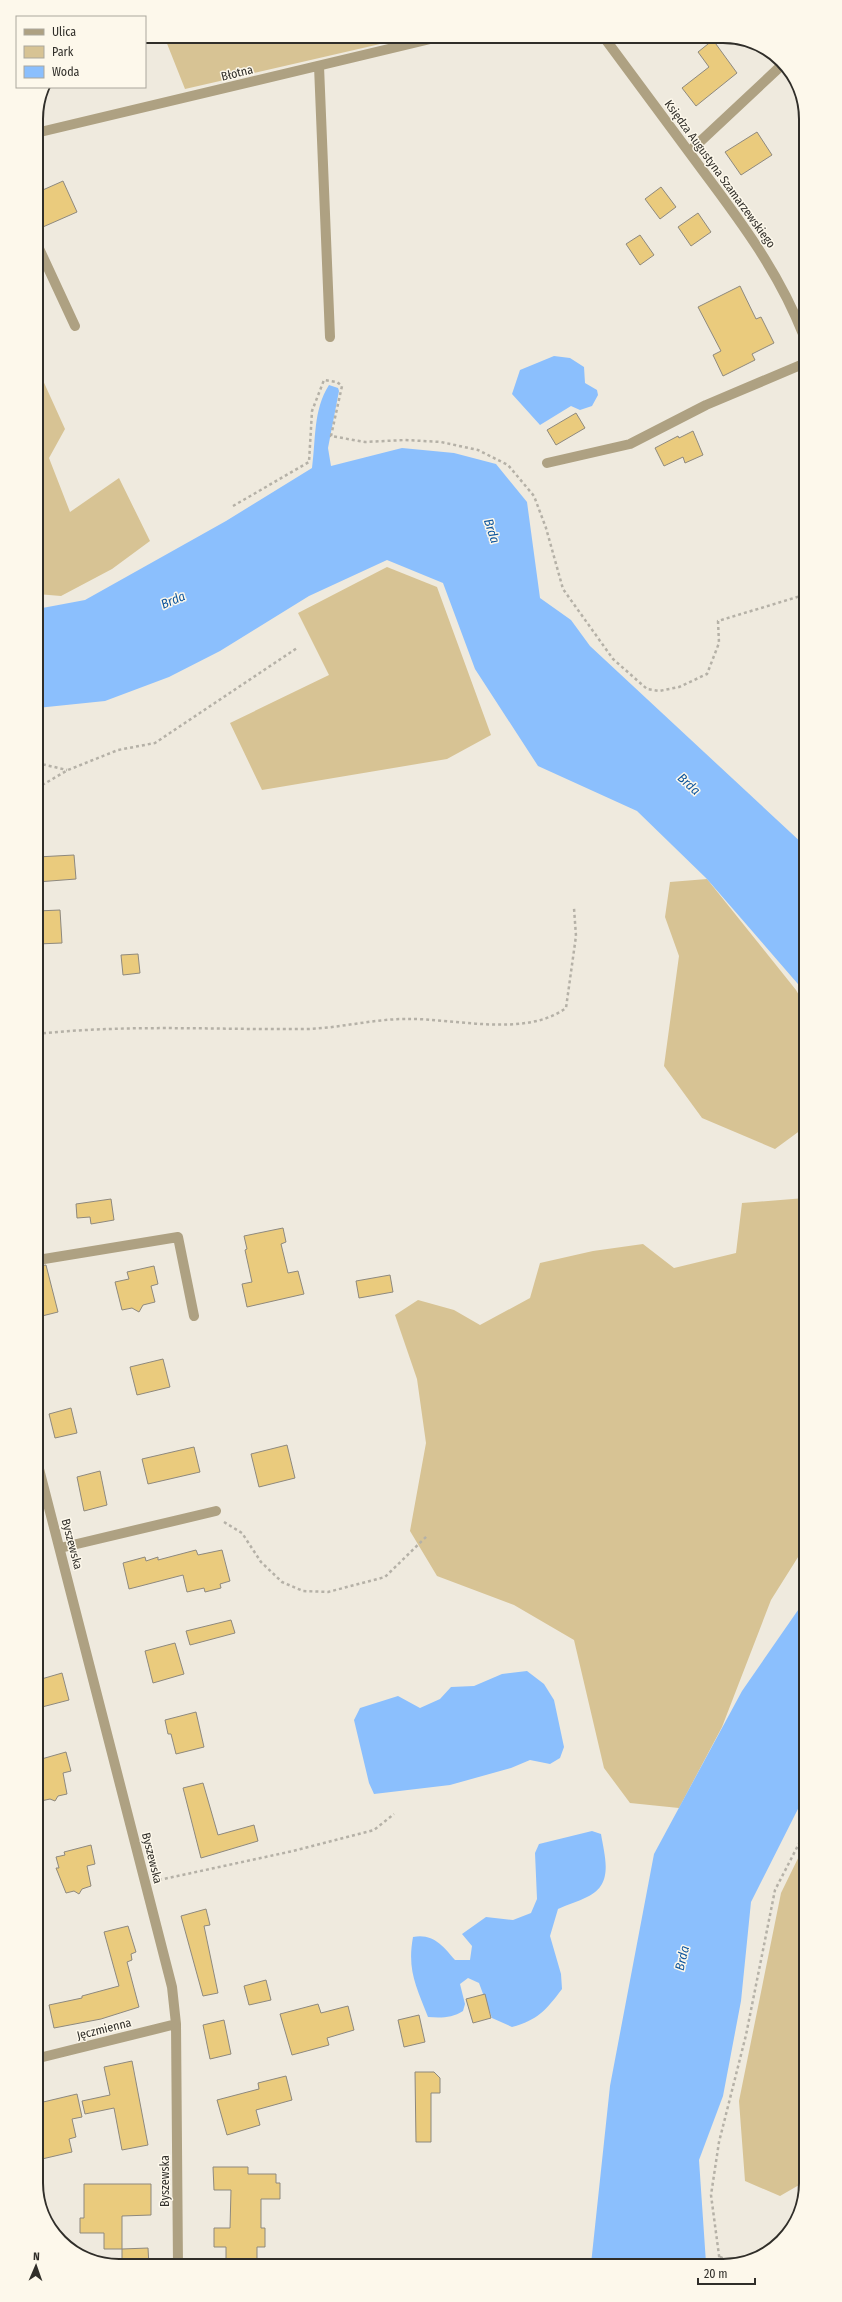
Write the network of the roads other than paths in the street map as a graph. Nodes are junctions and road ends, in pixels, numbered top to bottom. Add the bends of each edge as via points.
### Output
1 (414, 43) edge
2 (608, 43) edge
3 (319, 66) junction
4 (779, 68) edge
5 (43, 130) edge
6 (689, 152) junction
7 (43, 257) edge
8 (799, 323) edge
9 (75, 326) dead end
10 (330, 337) dead end
11 (799, 366) edge
12 (547, 463) dead end
13 (43, 1259) edge
14 (194, 1316) dead end
15 (43, 1484) edge
16 (212, 1512) road end
17 (60, 1548) junction
18 (176, 2024) junction
19 (43, 2057) edge
20 (178, 2259) edge

1 - 3 street, Błotna
2 - 6 street, Księdza Augustyna Szamarzewskiego
3 - 5 street, Błotna
3 - 10 street
4 - 6 street
6 - 8 street, Księdza Augustyna Szamarzewskiego via 772,268
7 - 9 street
11 - 12 street via 706,405 630,444
13 - 14 street via 178,1237
15 - 17 street, Byszewska
16 - 17 street
17 - 18 street, Byszewska via 172,1987
18 - 19 street, Jęczmienna
18 - 20 street, Byszewska

